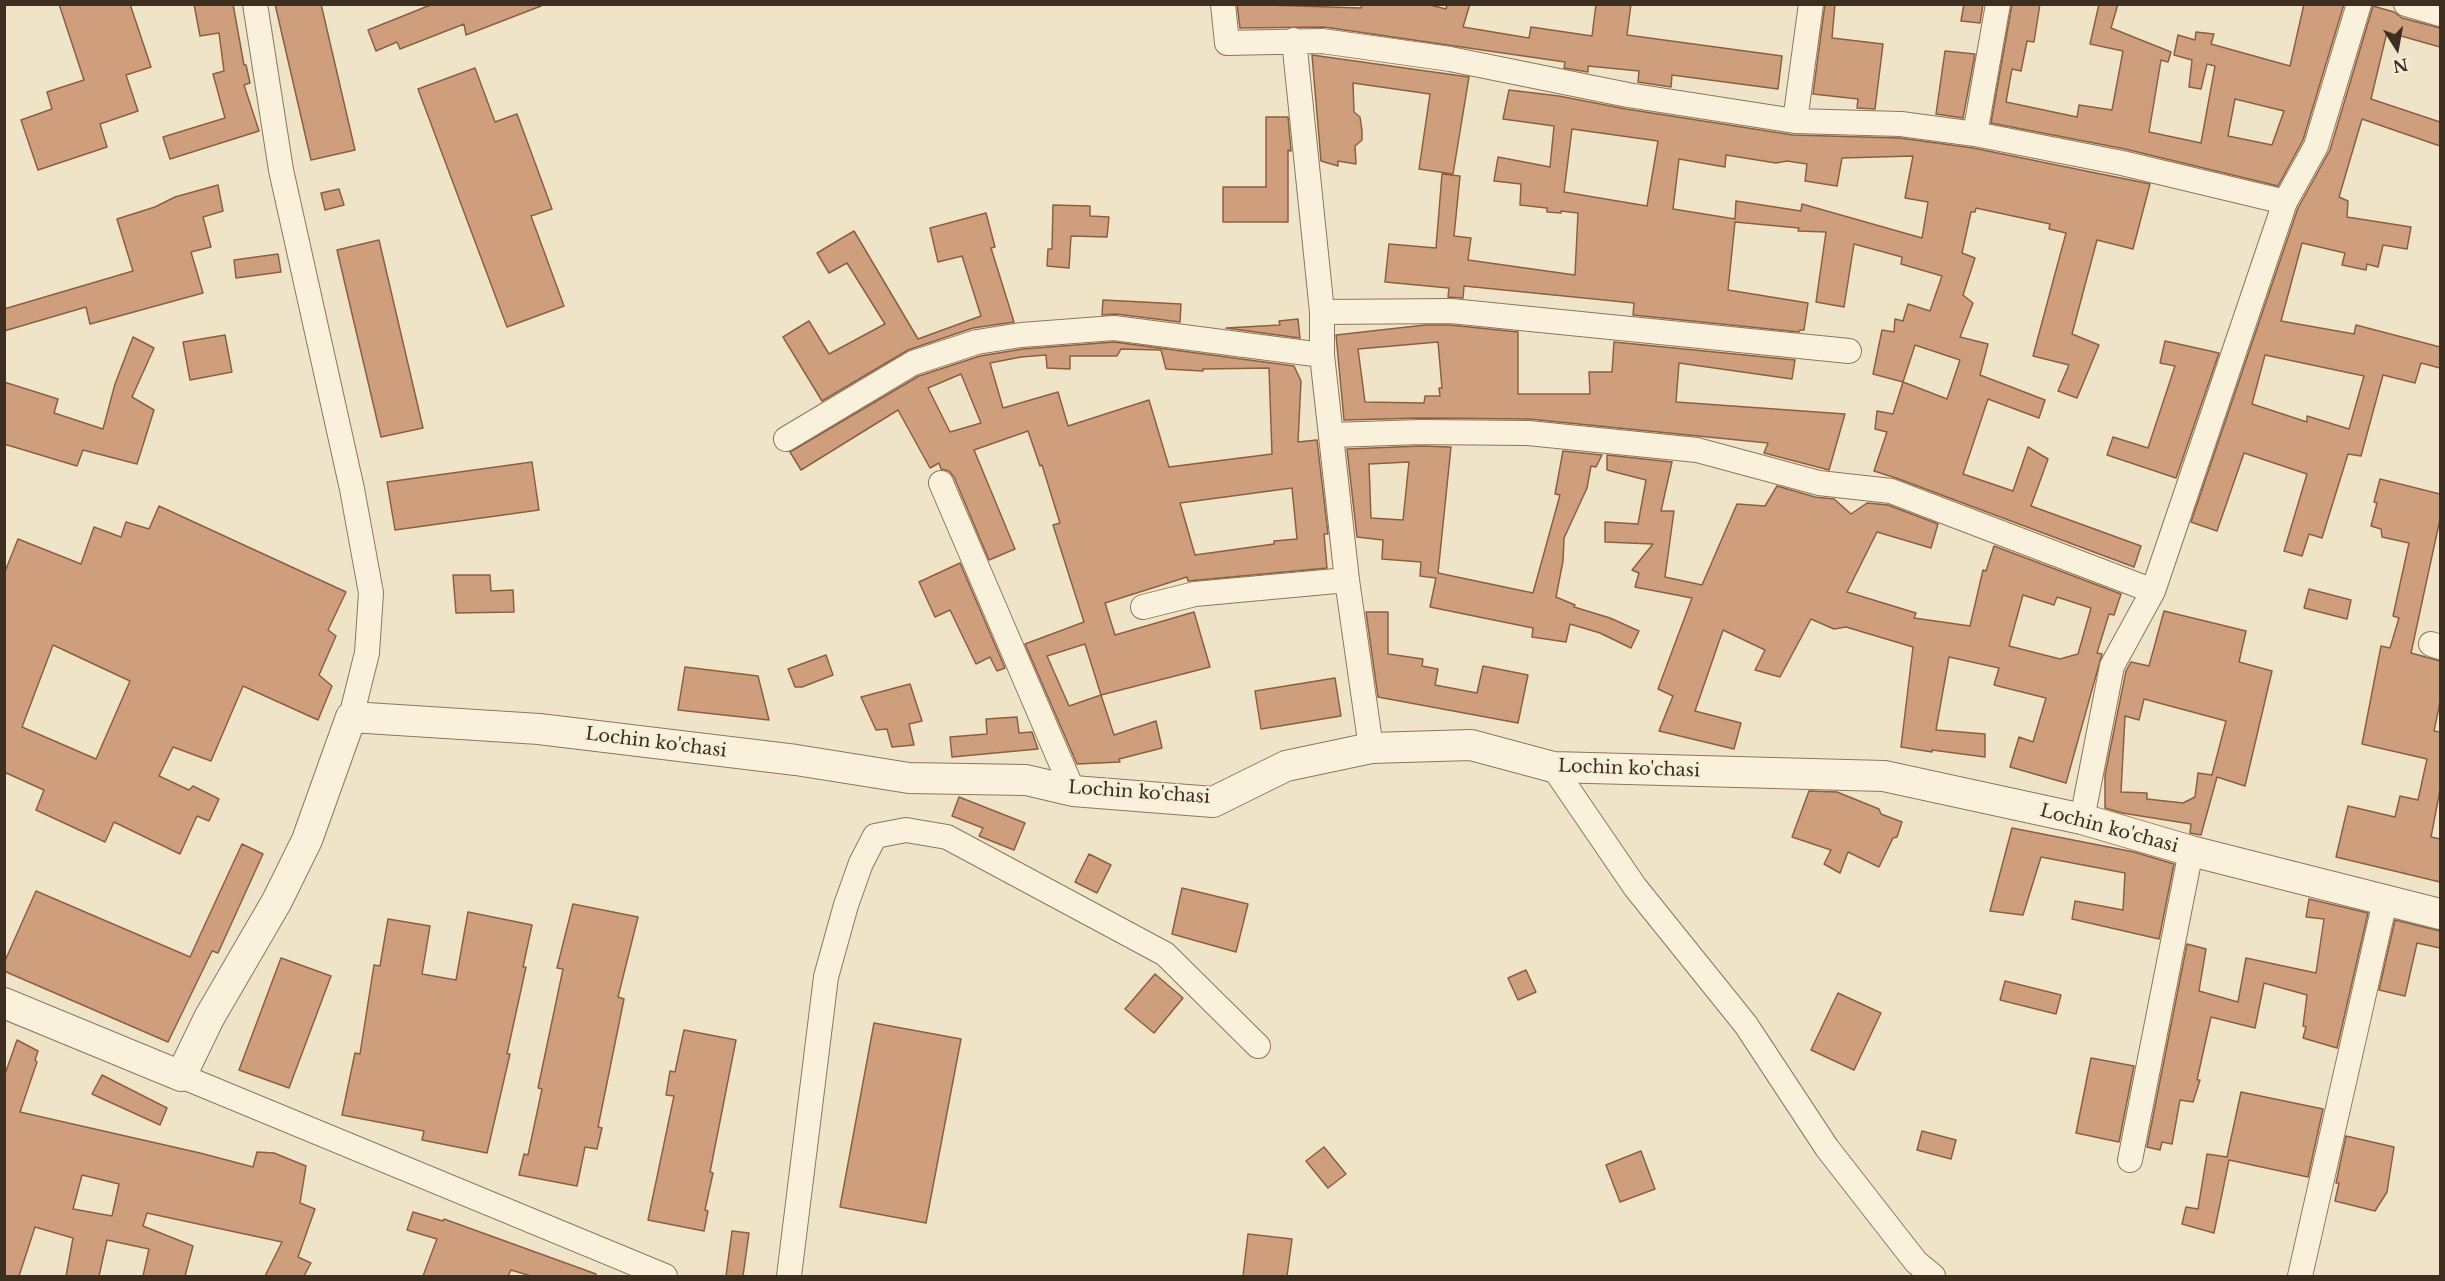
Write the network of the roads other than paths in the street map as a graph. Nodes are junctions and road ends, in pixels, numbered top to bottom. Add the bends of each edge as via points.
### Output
1 (255, 4) edge
2 (1223, 4) edge
3 (1811, 4) edge
4 (1998, 4) edge
5 (2359, 4) edge
6 (2406, 4) edge
7 (2440, 14) edge
8 (1294, 40) junction
9 (1795, 121) junction
10 (1975, 134) junction
11 (2285, 202) junction
12 (1322, 312) junction
13 (1849, 351) dead end
14 (1322, 355) junction
15 (1332, 435) junction
16 (786, 439) dead end
17 (941, 483) dead end
18 (1347, 580) junction
19 (2153, 591) junction
20 (1143, 607) dead end
21 (351, 717) junction
22 (1371, 748) junction
23 (1553, 767) junction
24 (1073, 791) junction
25 (2082, 819) junction
26 (2190, 851) junction
27 (2385, 901) junction
28 (2440, 914) edge
29 (4, 1003) edge
30 (1258, 1046) dead end
31 (181, 1076) junction
32 (2130, 1161) dead end
33 (665, 1276) edge
34 (789, 1276) edge
35 (1933, 1276) edge
36 (2301, 1276) edge

1 - 21 street via 280,170 352,489 371,593 367,653
2 - 8 street via 1227,42
3 - 9 street
4 - 10 street
5 - 11 street via 2316,146
6 - 7 street
8 - 9 street via 1450,59 1628,95
8 - 12 street
9 - 10 street via 1901,124
10 - 11 street
11 - 19 street
12 - 13 street via 1451,310
12 - 14 street
14 - 15 street
14 - 16 street via 1114,328 976,342 913,363
15 - 18 street
15 - 19 street via 1528,433 1697,450 1819,483 1891,491
17 - 24 street
18 - 20 street via 1196,594
18 - 22 street
19 - 25 street via 2112,666
21 - 24 street, Lochin ko'chasi via 539,729 796,760 909,778 1026,780
21 - 31 street via 307,840 277,901 208,1018
22 - 23 street, Lochin ko'chasi via 1471,745
22 - 24 street, Lochin ko'chasi via 1286,766 1213,802
23 - 25 street, Lochin ko'chasi via 1884,776
23 - 35 street via 1635,887 1746,1025 1827,1148 1916,1262
25 - 26 street, Lochin ko'chasi
26 - 27 street, Lochin ko'chasi
26 - 32 street
27 - 28 street, Lochin ko'chasi
27 - 36 street
29 - 31 street
30 - 34 street via 1165,954 947,837 906,830 874,836 846,905 826,977
31 - 33 street

